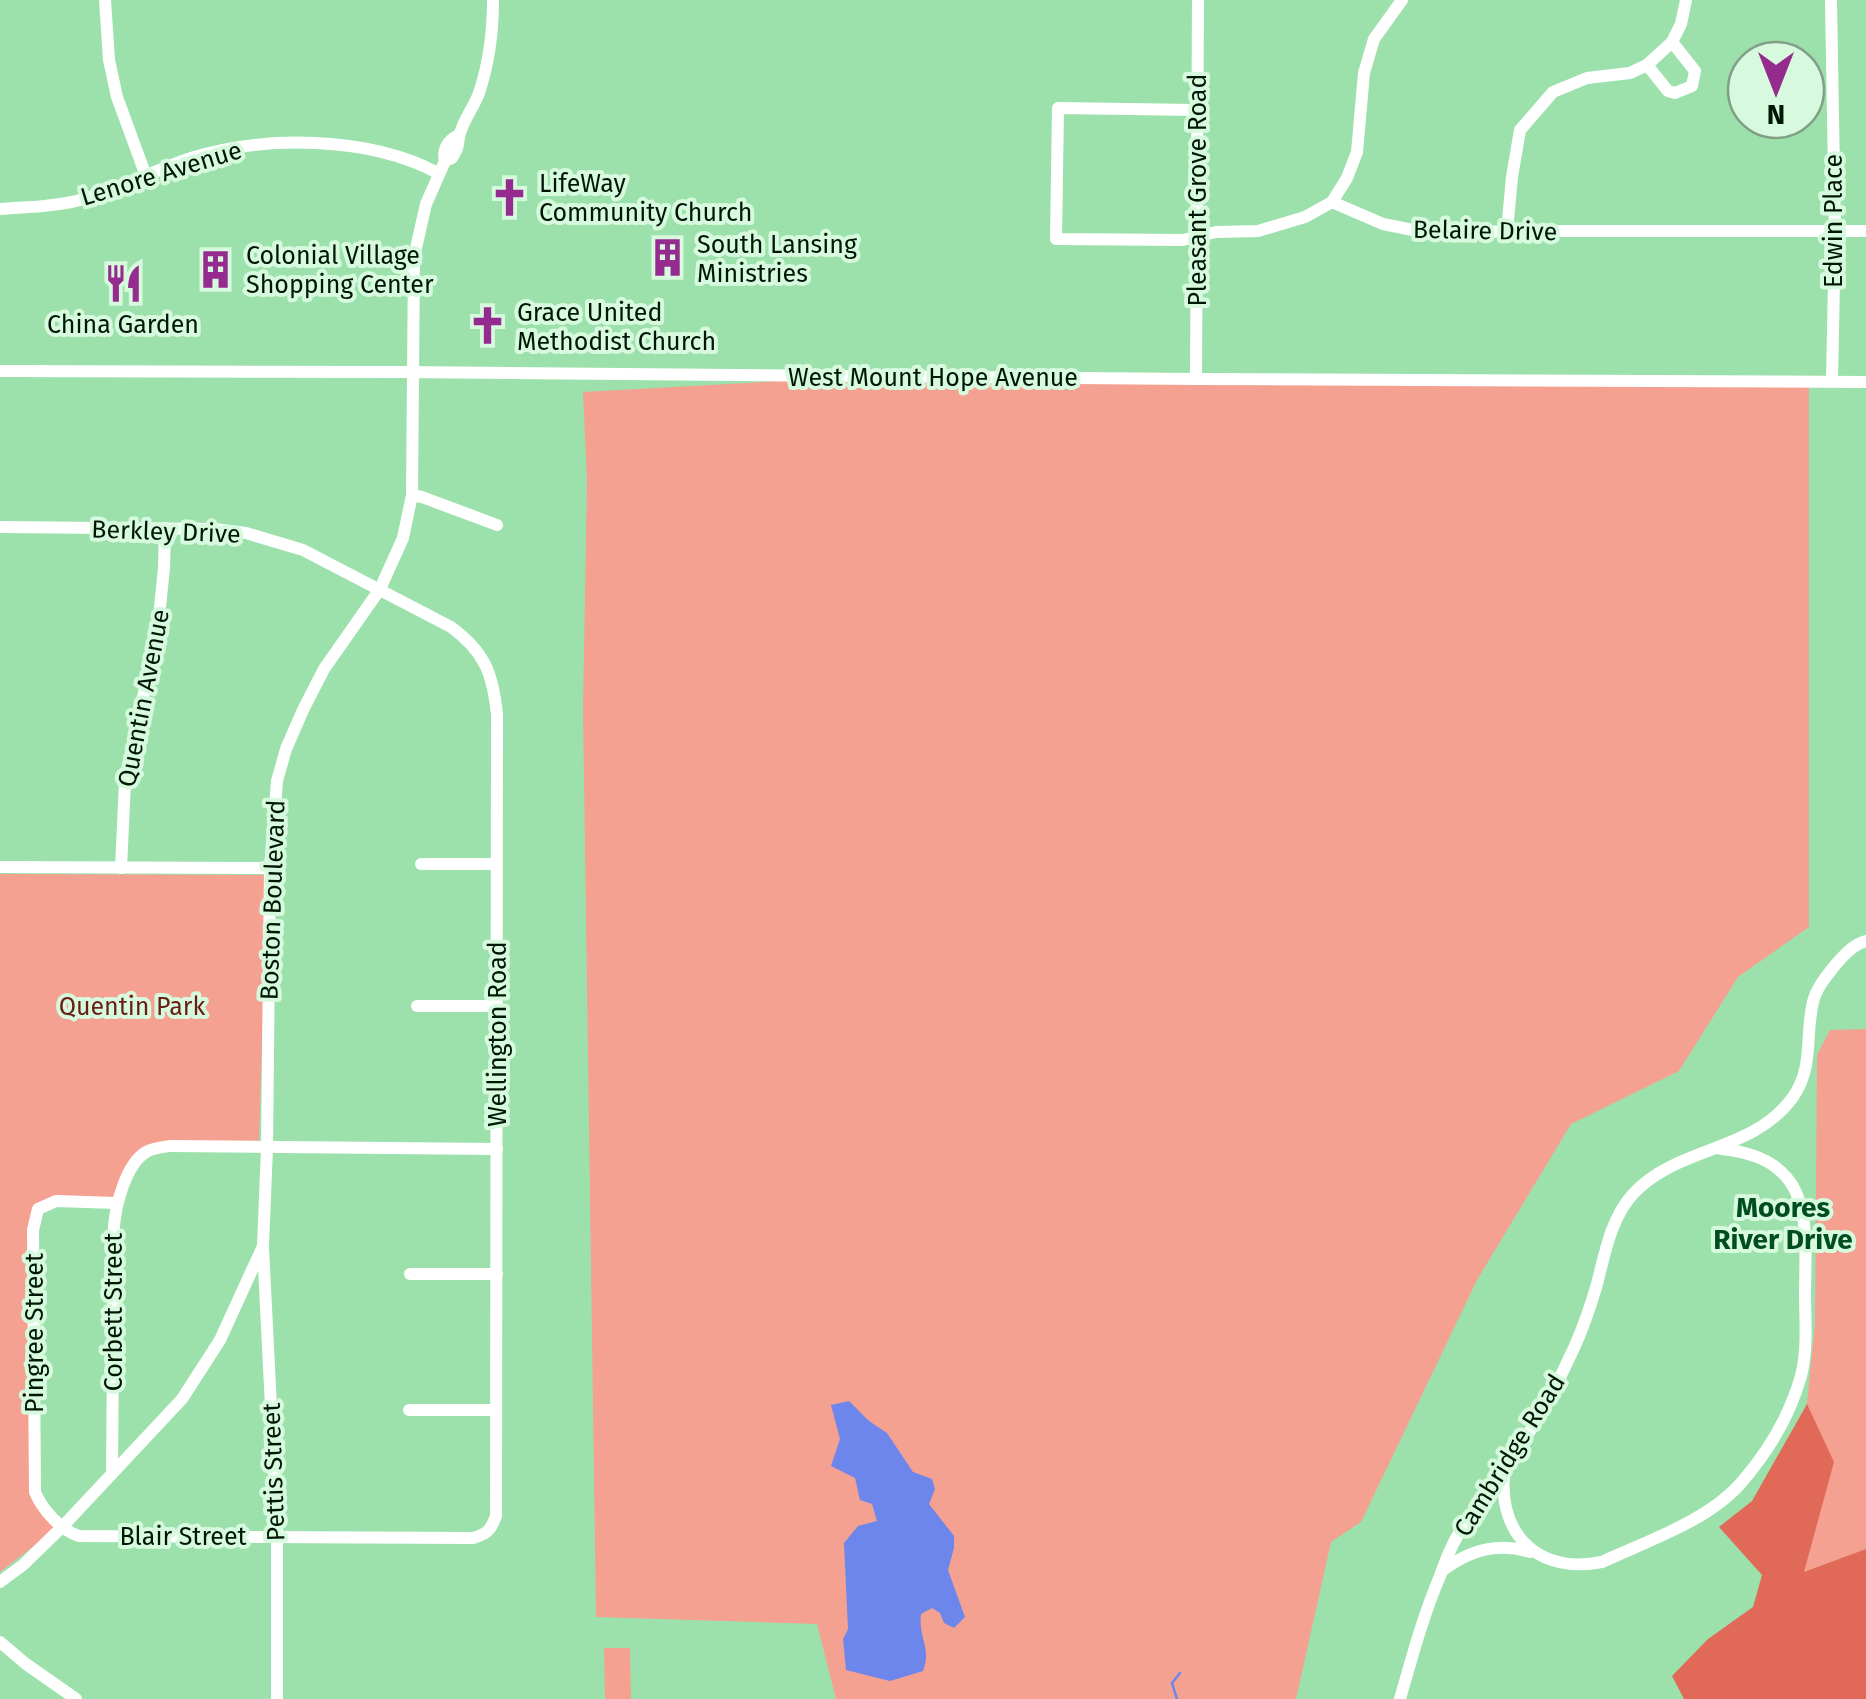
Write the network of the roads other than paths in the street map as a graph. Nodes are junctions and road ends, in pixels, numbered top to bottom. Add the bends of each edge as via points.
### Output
1 (105, 0) edge
2 (493, 0) edge
3 (1198, 0) edge
4 (1686, 0) edge
5 (1831, 0) edge
6 (1399, 1) edge
7 (1672, 42) junction
8 (1648, 65) junction
9 (1196, 110) junction
10 (442, 167) junction
11 (146, 176) junction
12 (1332, 202) junction
13 (0, 209) edge
14 (1835, 230) junction
15 (1508, 231) junction
16 (1866, 231) edge
17 (1198, 237) junction
18 (0, 372) edge
19 (414, 372) junction
20 (1196, 380) junction
21 (1832, 382) junction
22 (1866, 382) edge
23 (412, 496) junction
24 (0, 526) edge
25 (497, 526) dead end
26 (165, 528) junction
27 (380, 590) junction
28 (421, 864) dead end
29 (497, 864) junction
30 (0, 866) edge
31 (122, 868) junction
32 (270, 868) junction
33 (1866, 941) edge
34 (418, 1006) dead end
35 (496, 1006) junction
36 (267, 1148) junction
37 (1719, 1148) junction
38 (497, 1149) junction
39 (116, 1203) junction
40 (262, 1246) junction
41 (410, 1274) dead end
42 (496, 1274) junction
43 (409, 1410) dead end
44 (496, 1410) junction
45 (1504, 1471) junction
46 (112, 1473) junction
47 (63, 1526) junction
48 (485, 1534) joint
49 (276, 1537) junction
50 (1538, 1554) junction
51 (1442, 1572) junction
52 (0, 1582) edge
53 (0, 1642) edge
54 (76, 1699) edge
55 (277, 1699) edge
56 (1400, 1699) edge

1 - 11 street via 117,97
2 - 10 street, Boston Boulevard via 478,94 460,145
3 - 9 street, Pleasant Grove Road
4 - 7 street
5 - 14 street, Edwin Place
6 - 12 street via 1374,38 1357,152
7 - 8 street
7 - 8 street via 1692,64 1692,86 1668,91
8 - 15 street via 1568,84 1541,104 1520,130
9 - 17 street, Pleasant Grove Road
9 - 17 street via 1058,108 1056,239
10 - 11 street, Lenore Avenue via 359,148 291,143 229,149
10 - 19 street, Boston Boulevard via 414,257
11 - 13 street, Lenore Avenue via 76,201
12 - 15 street, Belaire Drive via 1383,224 1433,234
12 - 17 street via 1305,218 1258,231
14 - 15 street, Belaire Drive
14 - 16 street, Belaire Drive
14 - 21 street, Edwin Place
17 - 20 street, Pleasant Grove Road
18 - 19 street, West Mount Hope Avenue
19 - 20 street, West Mount Hope Avenue
19 - 23 street, Boston Boulevard
20 - 21 street, West Mount Hope Avenue
21 - 22 street, West Mount Hope Avenue
23 - 25 street
23 - 27 street, Boston Boulevard via 403,538
24 - 26 street, Berkley Drive
26 - 27 street, Berkley Drive via 269,538
26 - 31 street, Quentin Avenue via 158,628 125,782
27 - 29 street, Wellington Road via 467,639 492,678
27 - 32 street, Boston Boulevard via 324,670 286,749
28 - 29 street
29 - 35 street, Wellington Road
30 - 31 street
31 - 32 street
32 - 36 street, Boston Boulevard
33 - 37 street, Cambridge Road via 1843,956 1814,998 1807,1069 1795,1094 1760,1128
34 - 35 street
35 - 38 street, Wellington Road
36 - 38 street
36 - 39 street, Corbett Street via 148,1150
36 - 40 street, Boston Boulevard
37 - 45 street, Cambridge Road via 1652,1178 1624,1206 1576,1344
37 - 50 street via 1773,1165 1794,1186 1804,1216 1805,1350 1776,1433 1738,1487 1705,1513 1602,1562 1571,1565
38 - 42 street, Wellington Road
39 - 46 street, Corbett Street
39 - 47 street, Pingree Street via 56,1201 38,1210 33,1230 35,1492 40,1506
40 - 46 street, Boston Boulevard via 200,1374
40 - 49 street, Pettis Street
41 - 42 street
42 - 44 street, Wellington Road
43 - 44 street
44 - 48 street, Wellington Road via 496,1516
45 - 50 street via 1510,1520
45 - 51 street, Cambridge Road via 1457,1537
46 - 47 street, Boston Boulevard
47 - 49 street, Blair Street via 78,1536
47 - 52 street, Boston Boulevard
48 - 49 street, Blair Street
49 - 55 street, Pettis Street
50 - 51 street via 1490,1548
51 - 56 street, Cambridge Road
53 - 54 street

